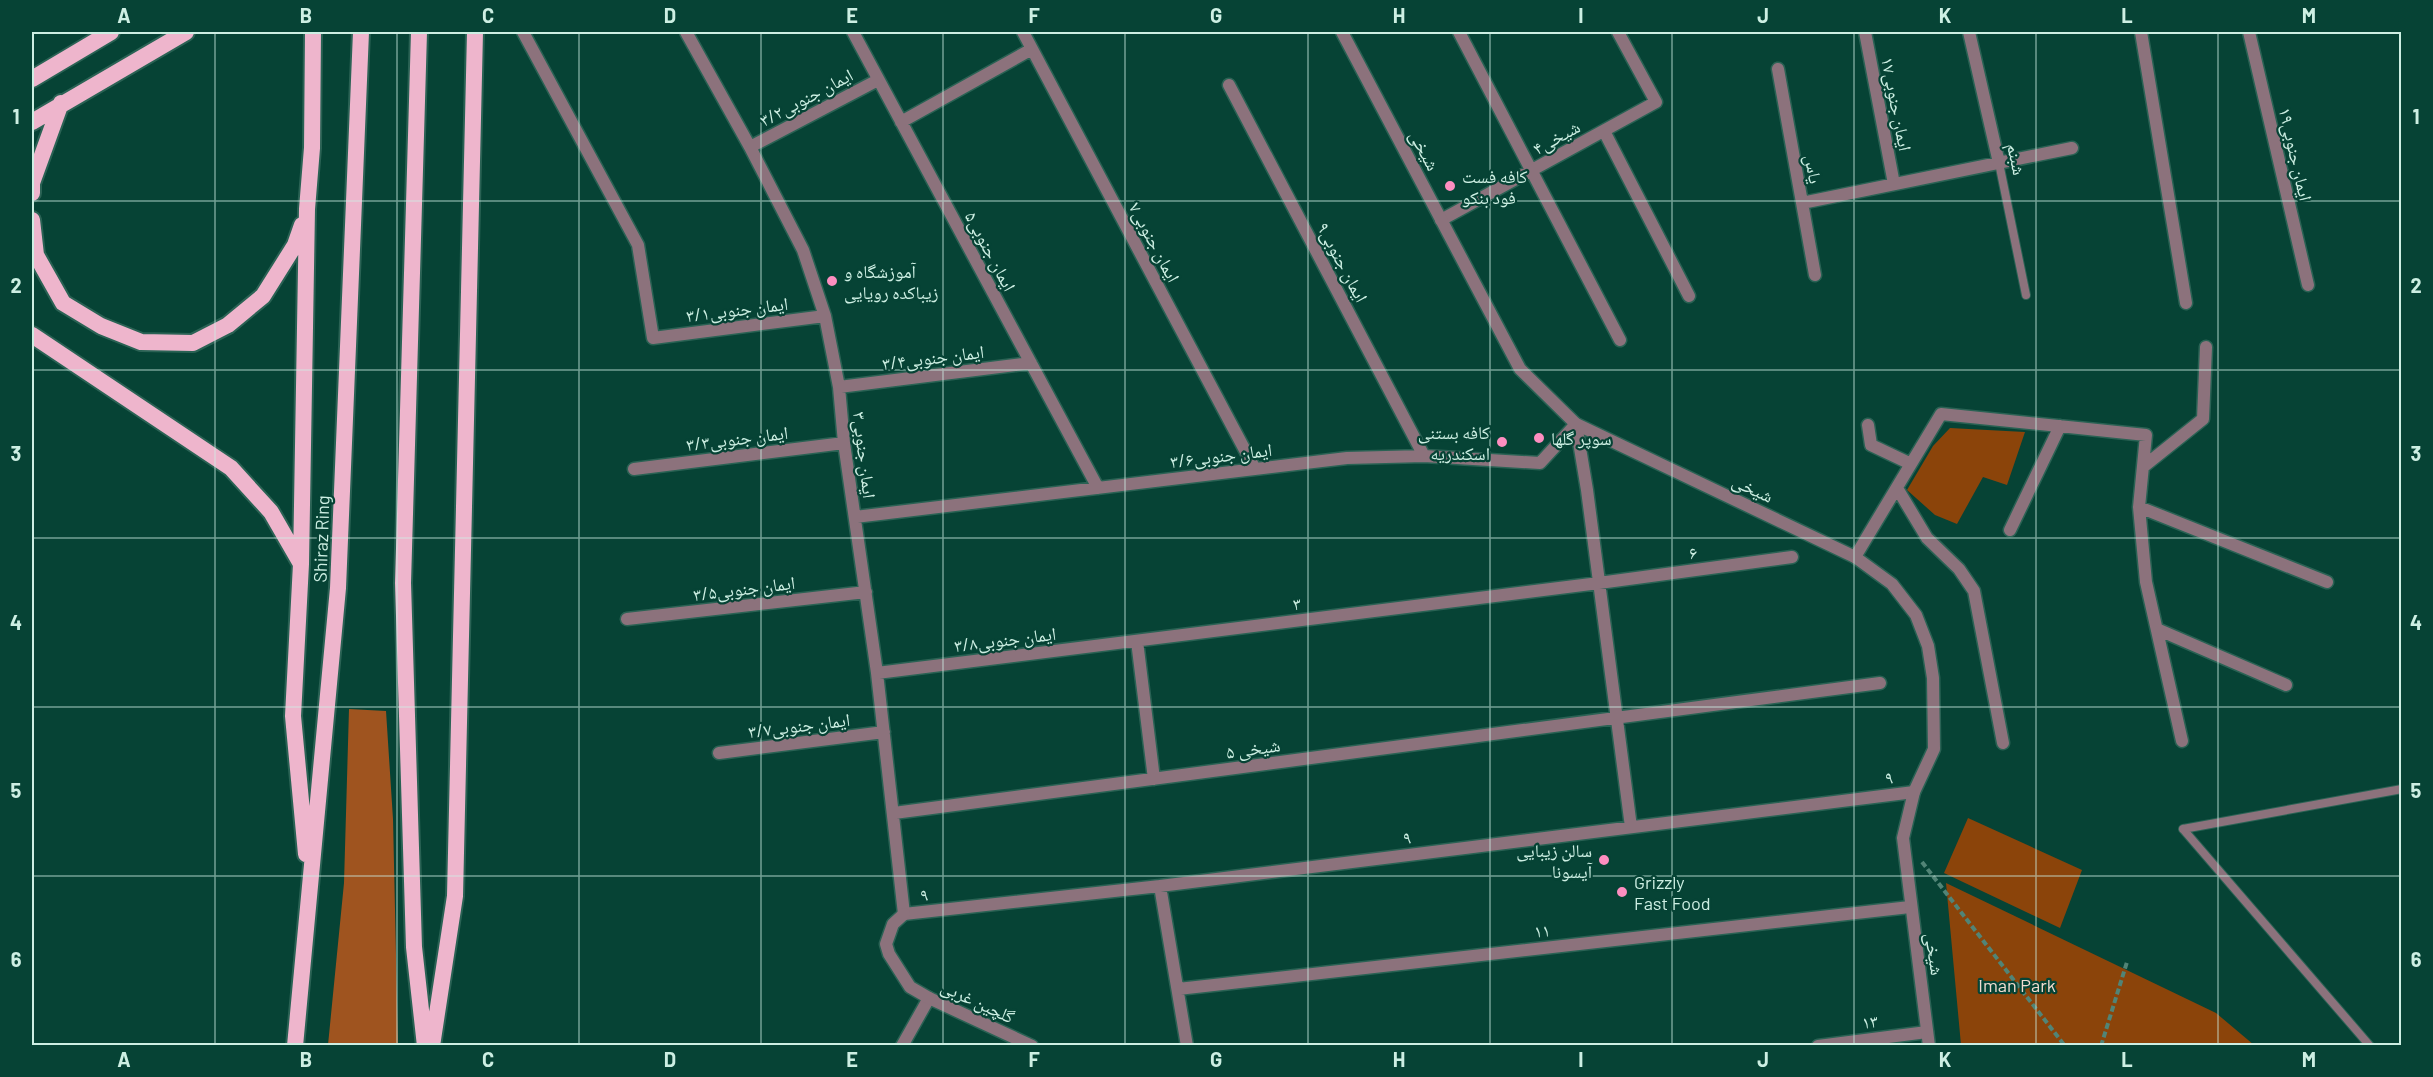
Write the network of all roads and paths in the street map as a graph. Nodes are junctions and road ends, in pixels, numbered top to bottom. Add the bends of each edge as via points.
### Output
1 (111, 32) edge
2 (186, 32) edge
3 (313, 32) edge
4 (360, 32) edge
5 (418, 32) edge
6 (475, 32) edge
7 (523, 32) edge
8 (686, 32) edge
9 (852, 32) edge
10 (1023, 32) edge
11 (1342, 32) edge
12 (1459, 32) edge
13 (1618, 32) edge
14 (1865, 32) edge
15 (1969, 32) edge
16 (2141, 32) edge
17 (2249, 32) edge
18 (1032, 49) junction
19 (1778, 69) dead end
20 (32, 79) edge
21 (879, 80) junction
22 (1229, 85) dead end
23 (61, 104) junction
24 (32, 122) edge
25 (901, 122) junction
26 (1604, 131) junction
27 (750, 147) junction
28 (2072, 148) dead end
29 (2000, 163) junction
30 (1531, 170) junction
31 (1894, 184) junction
32 (32, 193) edge
33 (1802, 203) junction
34 (307, 210) junction
35 (32, 220) edge
36 (1441, 220) junction
37 (1815, 275) dead end
38 (2308, 285) dead end
39 (2026, 295) dead end
40 (1689, 296) dead end
41 (2187, 303) dead end
42 (825, 316) junction
43 (32, 335) edge
44 (1620, 340) dead end
45 (2206, 347) dead end
46 (1031, 363) junction
47 (839, 387) junction
48 (1576, 424) junction
49 (1868, 425) dead end
50 (2060, 426) junction
51 (844, 443) junction
52 (1424, 456) junction
53 (1911, 464) junction
54 (2143, 467) junction
55 (634, 469) dead end
56 (1255, 469) junction
57 (1098, 488) junction
58 (1897, 488) junction
59 (2139, 507) junction
60 (855, 518) junction
61 (2010, 530) dead end
62 (1792, 557) dead end
63 (1855, 557) junction
64 (301, 564) junction
65 (2327, 582) dead end
66 (1599, 584) junction
67 (866, 592) junction
68 (627, 619) dead end
69 (2159, 630) junction
70 (1137, 641) junction
71 (877, 673) junction
72 (1880, 683) dead end
73 (2286, 685) dead end
74 (1616, 718) junction
75 (884, 732) junction
76 (2182, 741) dead end
77 (2003, 743) dead end
78 (719, 753) dead end
79 (1154, 779) junction
80 (2402, 789) edge
81 (1914, 792) junction
82 (894, 813) junction
83 (1631, 827) junction
84 (1903, 838) junction
85 (1160, 885) junction
86 (309, 894) junction
87 (1910, 907) junction
88 (904, 914) junction
89 (2127, 962) dead end
90 (1178, 988) junction
91 (929, 998) junction
92 (1927, 1032) junction
93 (295, 1046) edge
94 (425, 1046) edge
95 (432, 1046) edge
96 (902, 1046) edge
97 (1032, 1046) edge
98 (1188, 1046) edge
99 (1818, 1046) edge
100 (1929, 1046) edge
101 (2065, 1046) edge
102 (2101, 1046) edge
103 (2370, 1046) edge

1 - 20 highway
2 - 23 highway
3 - 34 highway
4 - 86 highway, Shiraz Ring via 338,588
5 - 94 highway via 403,583 414,947
6 - 95 highway via 455,896
7 - 42 street, ایمان جنوبی۳/۱ via 638,245 653,338
8 - 27 street, ایمان جنوبی۳
9 - 21 street, ایمان جنوبی۵
10 - 18 street, ایمان جنوبی۷
11 - 36 street, شیخی
12 - 30 street
13 - 26 street, شیخی۴ via 1656,102
14 - 31 street, ایمان جنوبی۱۷
15 - 29 street, شبنم
16 - 41 street
17 - 38 street, ایمان جنوبی۱۹
18 - 25 street
18 - 56 street, ایمان جنوبی۷
19 - 33 street, یاس
21 - 25 street, ایمان جنوبی۵
21 - 27 street, ایمان جنوبی۳/۲
22 - 52 street, ایمان جنوبی۹
23 - 24 highway
23 - 32 highway via 32,183
25 - 46 street, ایمان جنوبی۵
26 - 30 street, شیخی۴
26 - 40 street
27 - 42 street, ایمان جنوبی۳ via 803,250
28 - 29 street
29 - 31 street
29 - 39 lane, شبنم
30 - 36 street, شیخی۴
30 - 44 street
31 - 33 street
33 - 37 street, یاس
34 - 35 highway via 295,245 262,296 228,325 193,343 141,342 101,326 63,303 36,255
34 - 64 highway
36 - 48 street, شیخی via 1520,369
42 - 47 street, ایمان جنوبی۳
43 - 64 highway via 231,468 271,512
45 - 54 street via 2203,419
46 - 47 street, ایمان جنوبی۳/۴
46 - 57 street, ایمان جنوبی۵
47 - 51 street, ایمان جنوبی۳
48 - 52 street, ایمان جنوبی۳/۶ via 1540,463
48 - 63 street, شیخی
48 - 66 street
49 - 53 street via 1871,445
50 - 53 street via 1941,414
50 - 54 street via 2146,435
50 - 61 street
51 - 55 street, ایمان جنوبی۳/۳
51 - 60 street, ایمان جنوبی۳
52 - 56 street, ایمان جنوبی۳/۶ via 1347,458
53 - 58 street
54 - 59 street
56 - 57 street, ایمان جنوبی۳/۶
57 - 60 street, ایمان جنوبی۳/۶
58 - 63 street
58 - 77 street via 1927,538 1959,569 1974,591
59 - 65 street
59 - 69 street via 2146,582
60 - 67 street, ایمان جنوبی۳
62 - 66 street, ۶
63 - 81 street, شیخی via 1892,584 1916,615 1928,646 1933,678 1934,749
64 - 86 highway via 293,716
66 - 70 street, ۳
66 - 74 street
67 - 68 street, ایمان جنوبی۳/۵
67 - 71 street, ایمان جنوبی۳
69 - 73 street
69 - 76 street
70 - 71 street, ایمان جنوبی۳/۸
70 - 79 street
71 - 75 street, ایمان جنوبی۳
72 - 74 street, شیخی ۵
74 - 79 street, شیخی ۵
74 - 83 street
75 - 78 street, ایمان جنوبی۳/۷
75 - 82 street, ایمان جنوبی۳
79 - 82 street, شیخی ۵
80 - 103 lane via 2182,829
81 - 83 street, ۹
81 - 84 street, شیخی
82 - 88 street, ایمان جنوبی۳
83 - 85 street, ۹
84 - 87 street, شیخی
84 - 101 path
85 - 88 street, ۹
85 - 90 street
86 - 93 highway, Shiraz Ring
87 - 90 street, ۱۱
87 - 92 street, شیخی
88 - 91 street, گلچین غربی via 893,924 886,944 910,987
89 - 102 path
90 - 98 street
91 - 96 street
91 - 97 street, گلچین غربی
92 - 99 street, ۱۳
92 - 100 street, شیخی

